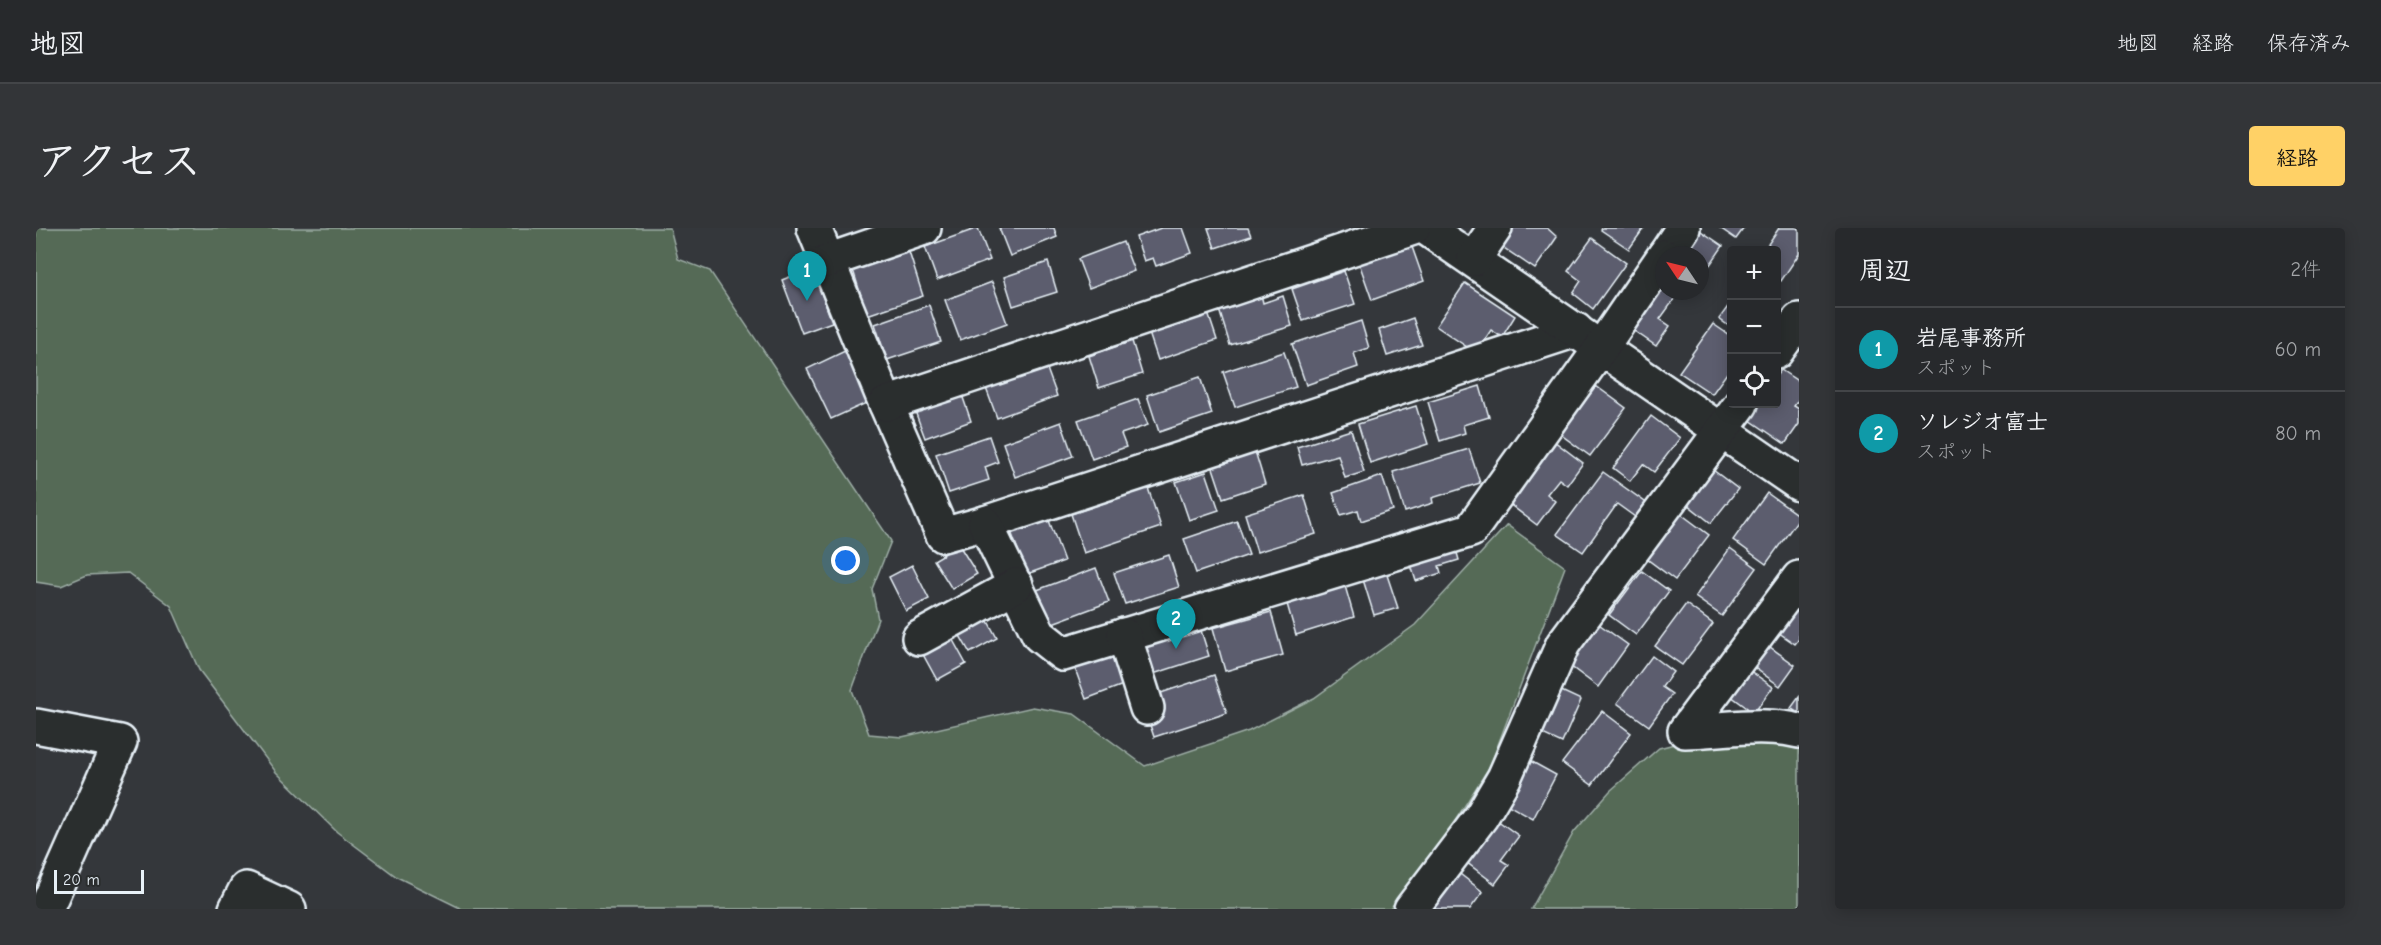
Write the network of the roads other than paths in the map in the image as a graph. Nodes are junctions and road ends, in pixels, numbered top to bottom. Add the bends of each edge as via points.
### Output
1 (814, 228) edge
2 (924, 228) edge
3 (1413, 228) edge
4 (1426, 228) edge
5 (1495, 228) edge
6 (1683, 228) edge
7 (1670, 246) edge
8 (1474, 259) junction
9 (827, 261) junction
10 (1655, 265) edge
11 (1799, 320) edge
12 (1589, 339) junction
13 (1781, 345) edge
14 (886, 404) junction
15 (1738, 408) edge
16 (1722, 431) junction
17 (1799, 484) edge
18 (985, 523) junction
19 (1799, 578) edge
20 (1016, 585) junction
21 (1124, 635) junction
22 (919, 638) dead end
23 (1148, 708) dead end
24 (36, 726) edge
25 (1799, 731) edge
26 (46, 909) edge
27 (236, 909) edge
28 (289, 909) edge
29 (1411, 909) edge

1 - 9 street
2 - 9 street
3 - 14 street
4 - 8 street
5 - 8 street
6 - 7 street
8 - 12 street
9 - 14 street
10 - 12 street
11 - 13 street
12 - 16 street
12 - 18 street
12 - 21 street via 1471,530
14 - 18 street via 943,535
15 - 16 street
16 - 17 street
16 - 29 street via 1563,644 1504,778 1481,817
18 - 20 street
19 - 25 street via 1685,731 1784,727
20 - 21 street via 1039,634 1063,654
20 - 22 street
21 - 23 street
24 - 26 street via 120,742
27 - 28 street via 246,889

